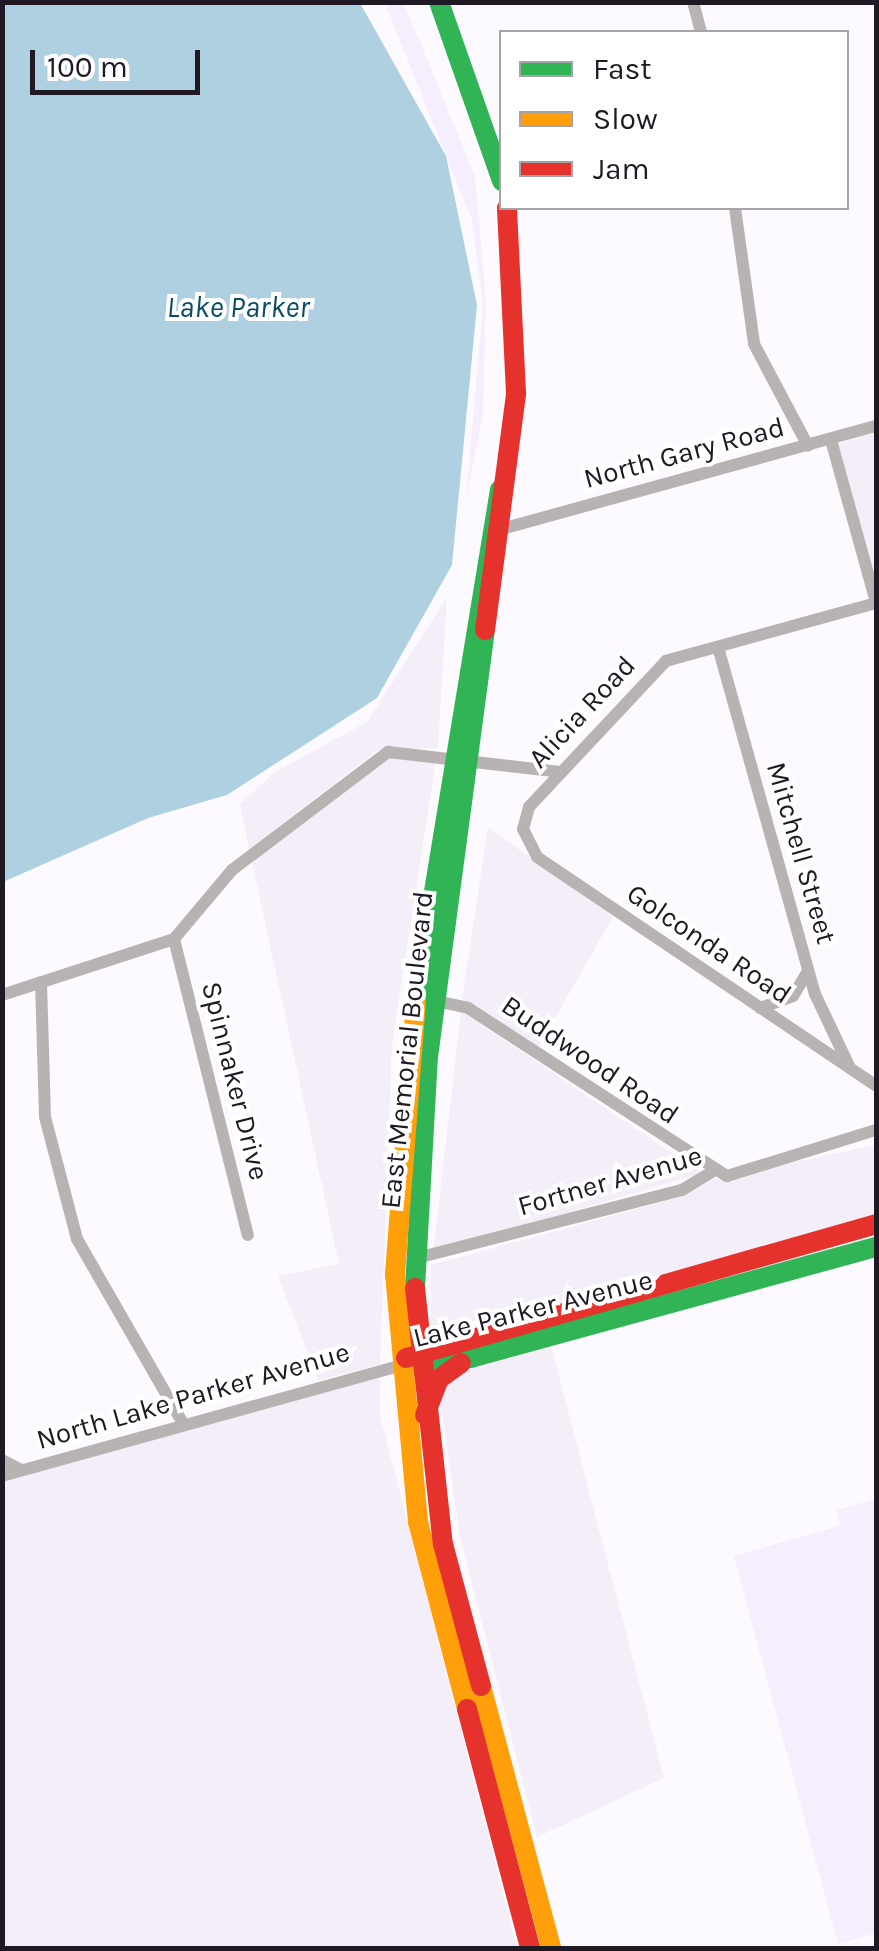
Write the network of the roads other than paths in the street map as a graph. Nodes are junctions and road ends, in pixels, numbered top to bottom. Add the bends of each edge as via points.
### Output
1 (438, 2) edge
2 (692, 2) edge
3 (700, 30) edge
4 (499, 172) edge
5 (507, 210) edge
6 (735, 210) edge
7 (876, 426) edge
8 (831, 440) junction
9 (808, 446) junction
10 (502, 487) junction
11 (505, 528) junction
12 (876, 602) edge
13 (718, 647) junction
14 (461, 758) junction
15 (560, 772) junction
16 (524, 834) joint
17 (174, 938) junction
18 (808, 971) junction
19 (41, 982) junction
20 (2, 995) edge
21 (436, 1001) junction
22 (760, 1008) junction
23 (850, 1068) junction
24 (876, 1086) edge
25 (876, 1130) edge
26 (712, 1172) junction
27 (876, 1224) edge
28 (248, 1236) dead end
29 (876, 1247) edge
30 (413, 1260) junction
31 (470, 1358) junction
32 (410, 1362) junction
33 (423, 1422) junction
34 (184, 1423) junction
35 (2, 1460) edge
36 (22, 1470) junction
37 (2, 1476) edge
38 (466, 1719) junction
39 (498, 1759) junction
40 (530, 1948) edge
41 (550, 1948) edge

1 - 4 main road
2 - 3 street
5 - 10 main road, East Memorial Boulevard via 518,360
6 - 9 street via 754,344
7 - 8 street, North Gary Road
8 - 9 street, North Gary Road
8 - 12 street
9 - 11 street, North Gary Road
10 - 11 main road, East Memorial Boulevard
10 - 14 main road, East Memorial Boulevard
11 - 14 main road, East Memorial Boulevard
12 - 13 street, Alicia Road
13 - 15 street, Alicia Road via 652,672
13 - 18 street, Mitchell Street
14 - 15 street
14 - 17 street via 406,748 380,756 232,870
14 - 21 main road, East Memorial Boulevard
14 - 32 main road, East Memorial Boulevard via 400,1132
15 - 16 street, Alicia Road via 529,807
16 - 22 street, Golconda Road via 537,857
17 - 19 street
17 - 28 street, Spinnaker Drive
18 - 22 street via 793,996
18 - 23 street, Mitchell Street
19 - 20 street
19 - 34 street via 45,1116 76,1239
21 - 26 street, Buddwood Road via 468,1008
21 - 30 main road, East Memorial Boulevard
22 - 23 street, Golconda Road
23 - 24 street, Golconda Road
25 - 26 street, Fortner Avenue via 739,1174
26 - 30 street, Fortner Avenue via 682,1190
27 - 32 main road, Lake Parker Avenue
29 - 31 main road, Lake Parker Avenue
30 - 32 main road, East Memorial Boulevard
31 - 32 main road, Lake Parker Avenue
31 - 33 main road via 439,1379
32 - 33 main road, East Memorial Boulevard
32 - 34 street, North Lake Parker Avenue
32 - 38 main road, East Memorial Boulevard via 418,1522
33 - 39 main road, East Memorial Boulevard via 448,1567
34 - 36 street, North Lake Parker Avenue
35 - 36 street
36 - 37 street, North Lake Parker Avenue
38 - 39 main road
38 - 40 main road, East Memorial Boulevard
39 - 41 main road, East Memorial Boulevard

